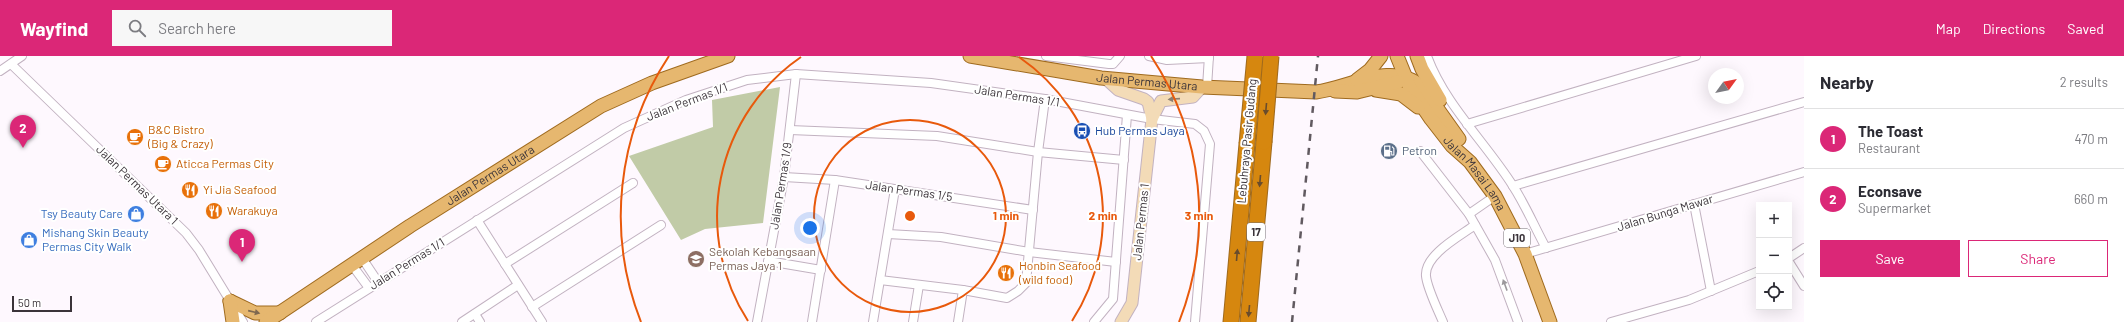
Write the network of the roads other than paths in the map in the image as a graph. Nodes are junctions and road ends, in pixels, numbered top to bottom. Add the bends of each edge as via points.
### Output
1 (22, 56) edge
2 (728, 56) edge
3 (970, 56) edge
4 (1048, 56) edge
5 (1120, 56) edge
6 (1149, 56) edge
7 (1255, 56) edge
8 (1271, 56) edge
9 (1381, 56) edge
10 (1397, 56) edge
11 (1406, 56) edge
12 (1417, 56) edge
13 (1427, 56) edge
14 (1696, 56) edge
15 (1209, 57) edge
16 (1675, 59) edge
17 (11, 64) junction
18 (0, 71) edge
19 (796, 74) junction
20 (1405, 76) junction
21 (1106, 79) junction
22 (1356, 81) junction
23 (1204, 87) junction
24 (1370, 89) junction
25 (1327, 90) junction
26 (1045, 99) junction
27 (1804, 102) edge
28 (1127, 114) junction
29 (1152, 119) junction
30 (1431, 119) junction
31 (1467, 124) junction
32 (790, 130) junction
33 (1459, 139) junction
34 (1420, 151) dead end
35 (1038, 152) junction
36 (1124, 160) junction
37 (1470, 162) junction
38 (1804, 172) edge
39 (784, 177) junction
40 (836, 180) junction
41 (633, 183) dead end
42 (1513, 186) junction
43 (895, 189) junction
44 (1495, 196) junction
45 (1694, 204) junction
46 (1033, 210) junction
47 (1469, 214) junction
48 (477, 220) junction
49 (661, 225) dead end
50 (1475, 225) junction
51 (888, 234) junction
52 (1546, 248) junction
53 (1804, 248) edge
54 (1029, 252) junction
55 (1526, 254) junction
56 (1792, 256) edge
57 (768, 261) junction
58 (357, 262) junction
59 (1116, 262) junction
60 (505, 264) junction
61 (1792, 267) edge
62 (821, 270) junction
63 (1756, 272) edge
64 (880, 280) junction
65 (378, 282) junction
66 (518, 285) junction
67 (919, 285) junction
68 (1804, 286) edge
69 (369, 288) junction
70 (963, 290) junction
71 (1711, 291) junction
72 (230, 302) junction
73 (532, 307) junction
74 (280, 313) junction
75 (475, 314) junction
76 (233, 322) edge
77 (242, 322) edge
78 (266, 322) edge
79 (316, 322) edge
80 (462, 322) edge
81 (480, 322) edge
82 (542, 322) edge
83 (757, 322) edge
84 (812, 322) edge
85 (873, 322) edge
86 (913, 322) edge
87 (958, 322) edge
88 (1094, 322) edge
89 (1121, 322) edge
90 (1195, 322) edge
91 (1231, 322) edge
92 (1248, 322) edge
93 (1443, 322) edge
94 (1518, 322) edge
95 (1550, 322) edge
96 (1611, 322) edge

1 - 17 street
2 - 58 main road, Jalan Permas Utara via 652,83 601,106
3 - 21 main road, Jalan Permas Utara
4 - 5 street via 1113,64
6 - 15 street via 1167,60
91 -> 7 highway, Lebuhraya Pasir Gudang / 17, bridge
8 -> 92 highway, Lebuhraya Pasir Gudang / 17, bridge
9 - 22 main road via 1370,70
10 - 20 main road, Jalan Masai Lama / J10
11 - 20 main road, Jalan Masai Lama / J10
12 - 33 main road via 1452,120
13 - 31 street via 1435,74
14 - 16 street
15 - 23 street
16 - 31 street
17 - 18 street
17 - 72 street, Jalan Permas Utara 1 via 186,233
19 - 26 street, Jalan Permas 1/1 via 931,83
19 - 32 street, Jalan Permas 1/9
19 - 48 street, Jalan Permas 1/1 via 747,80 708,91 624,128
20 - 22 main road, Jalan Permas Utara via 1392,75
20 - 24 main road, Jalan Permas Utara via 1400,81
20 - 30 main road, Jalan Masai Lama / J10
20 - 33 main road, Jalan Masai Lama via 1422,87
21 - 23 main road, Jalan Permas Utara
21 - 29 street, Jalan Permas 1 via 1118,90 1148,102
22 - 25 main road, Jalan Permas Utara
23 - 25 main road, Jalan Permas Utara via 1316,92
23 -> 29 street, Jalan Permas 1 via 1193,97 1161,101
24 - 25 main road, Jalan Permas Utara via 1347,92
24 - 30 main road via 1401,94
26 - 28 street, Jalan Permas 1/1
26 - 35 street
27 - 42 street
28 - 29 street, Jalan Permas 1/1
28 - 36 street
29 - 89 street, Jalan Permas 1 via 1132,303
29 - 90 street, Jalan Permas 1/1 via 1195,124 1204,131 1210,144
30 - 37 main road, Jalan Masai Lama / J10 via 1452,146
31 - 42 street
32 - 35 street via 937,136
32 - 39 street, Jalan Permas 1/9
33 - 37 main road
34 - 47 street
35 - 36 street
35 - 46 street
36 - 59 street
37 - 44 main road, Jalan Masai Lama / J10
38 - 45 street, Jalan Bunga Mawar
39 - 40 street, Jalan Permas 1/5
39 - 57 street, Jalan Permas 1/9
40 - 43 street, Jalan Permas 1/5
40 - 62 street
41 - 60 street
42 - 52 street
43 - 46 street, Jalan Permas 1/5
43 - 51 street
44 - 47 street
44 - 55 main road, Jalan Masai Lama / J10
45 - 52 street, Jalan Bunga Mawar
45 - 71 street
46 - 54 street
47 - 50 street
48 - 60 street
48 - 65 street, Jalan Permas 1/1
49 - 73 street
50 - 93 street via 1431,258 1427,266 1426,277
94 -> 50 street via 1495,260
51 - 54 street via 941,237
51 - 64 street
52 - 55 street, Jalan Bunga Mawar
53 - 56 street
54 - 59 street
54 - 70 street via 1026,283 1007,298
55 - 95 main road, Jalan Masai Lama / J10
57 - 62 street
57 - 83 street, Jalan Permas 1/9
58 - 65 street
58 - 69 street
58 - 74 main road, Jalan Permas Utara
59 - 88 street via 1112,299
60 - 66 street
61 - 68 street
62 - 84 street
63 - 71 street
64 - 67 street
64 - 85 street
65 - 69 street, Jalan Permas 1/1
66 - 73 street
66 - 75 street
67 - 70 street
67 - 86 street
69 - 79 street, Jalan Permas 1/1
70 - 87 street
71 - 96 street via 1689,300
72 -> 74 main road via 255,313
72 - 76 main road
72 - 77 street, Jalan Permas Utara 1
73 - 82 street
74 - 78 main road, Jalan Permas Utara
75 - 80 street
75 - 81 street

